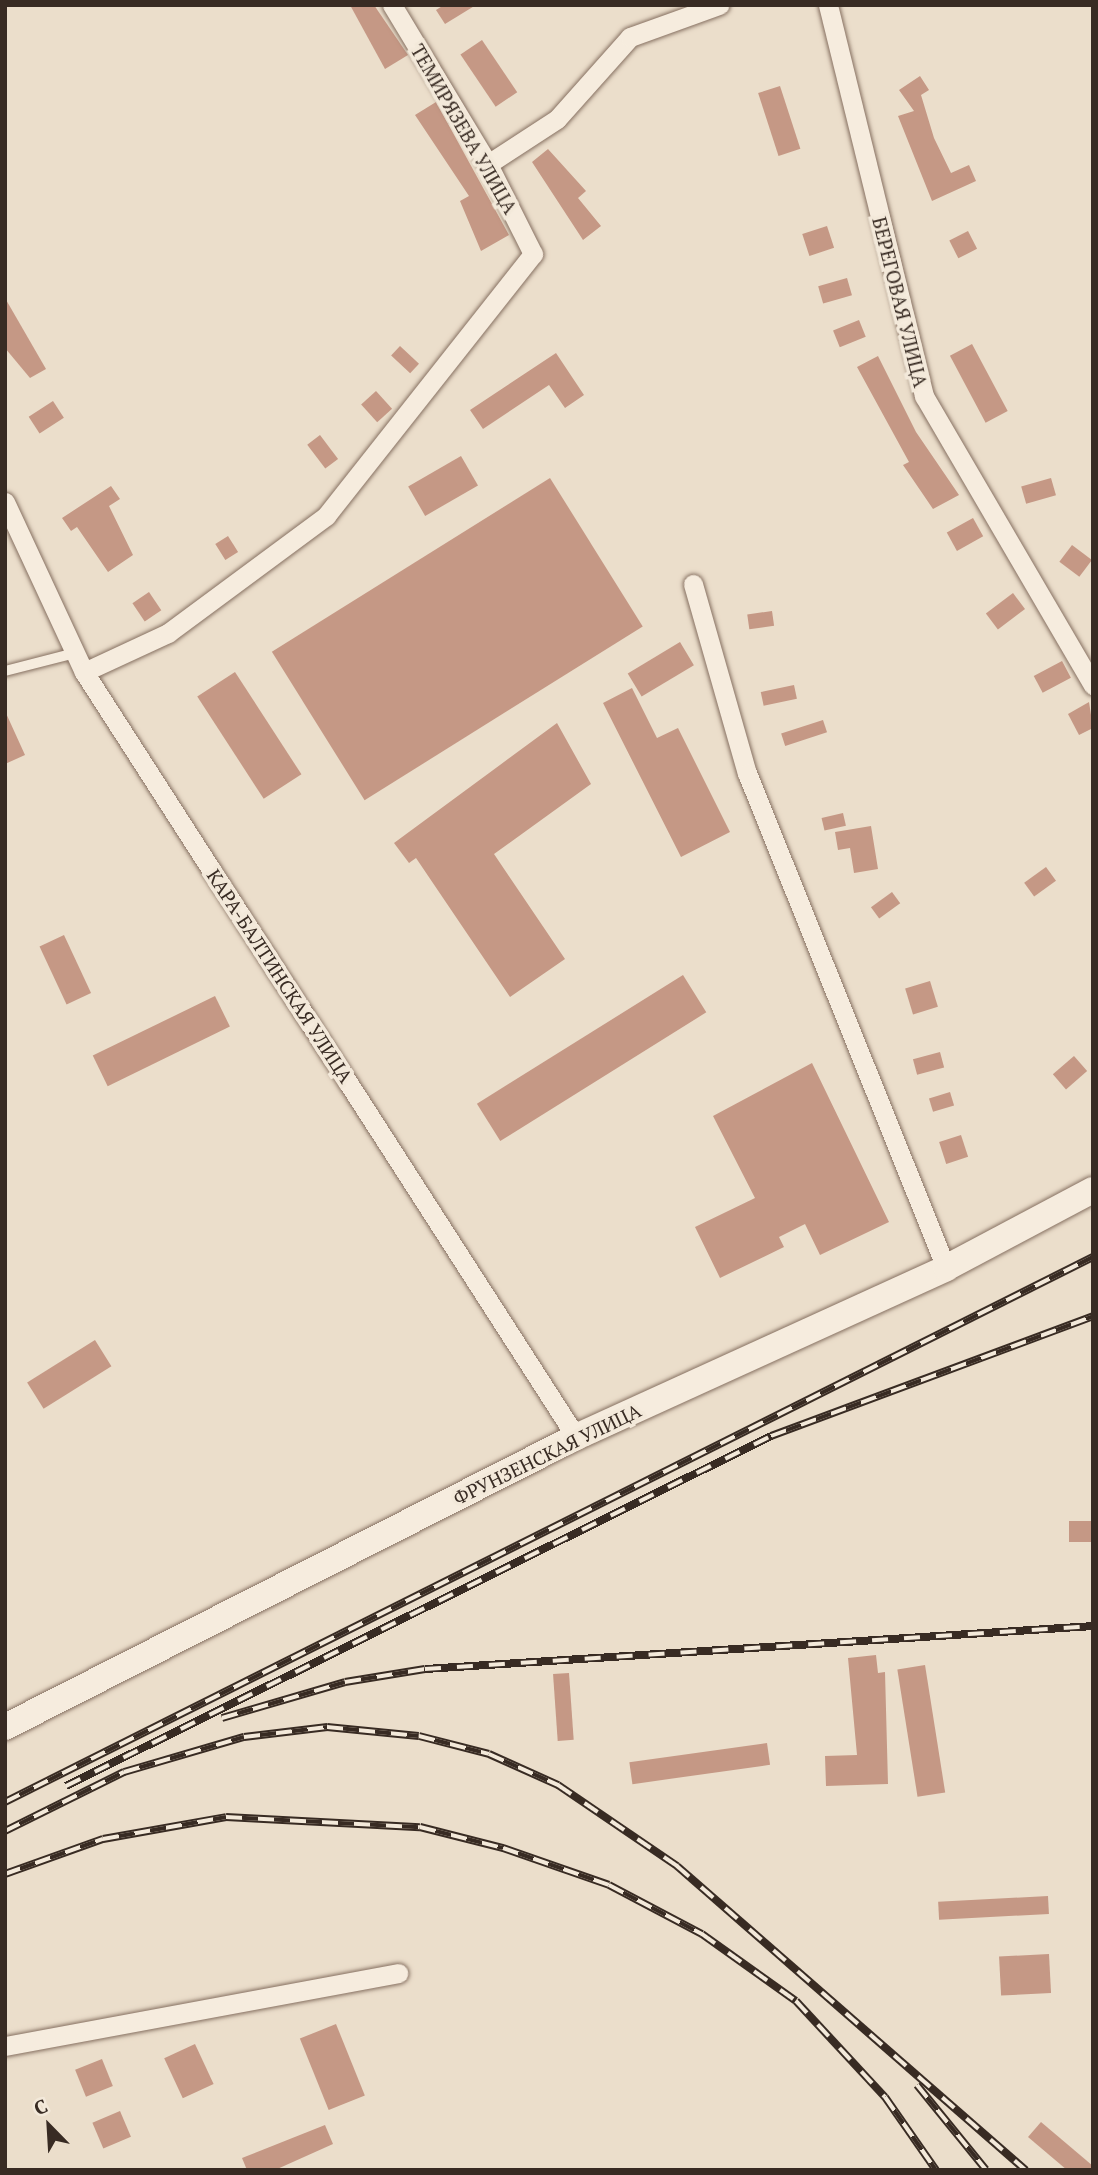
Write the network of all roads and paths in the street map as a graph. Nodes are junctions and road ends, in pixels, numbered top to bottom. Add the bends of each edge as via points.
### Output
1 (392, 5) edge
2 (719, 5) edge
3 (828, 5) edge
4 (488, 164) junction
5 (5, 502) edge
6 (693, 584) dead end
7 (75, 653) junction
8 (5, 671) edge
9 (84, 672) junction
10 (1093, 685) edge
11 (1093, 1190) edge
12 (946, 1268) junction
13 (576, 1437) junction
14 (5, 1727) edge
15 (398, 1973) dead end
16 (5, 2046) edge

1 - 4 street, ТЕМИРЯЗЕВА УЛИЦА
2 - 4 street via 657,23 631,37 557,119
3 - 10 street, БЕРЕГОВАЯ УЛИЦА via 923,396
4 - 9 street, ТЕМИРЯЗЕВА УЛИЦА via 533,254 326,516 168,633
5 - 7 street, КАРА-БАЛТИНСКАЯ УЛИЦА
6 - 12 street via 747,773
7 - 8 lane
7 - 9 street, КАРА-БАЛТИНСКАЯ УЛИЦА
9 - 13 street, КАРА-БАЛТИНСКАЯ УЛИЦА
11 - 12 street, ФРУНЗЕНСКАЯ УЛИЦА
12 - 13 street, ФРУНЗЕНСКАЯ УЛИЦА
13 - 14 street, ФРУНЗЕНСКАЯ УЛИЦА
15 - 16 street

